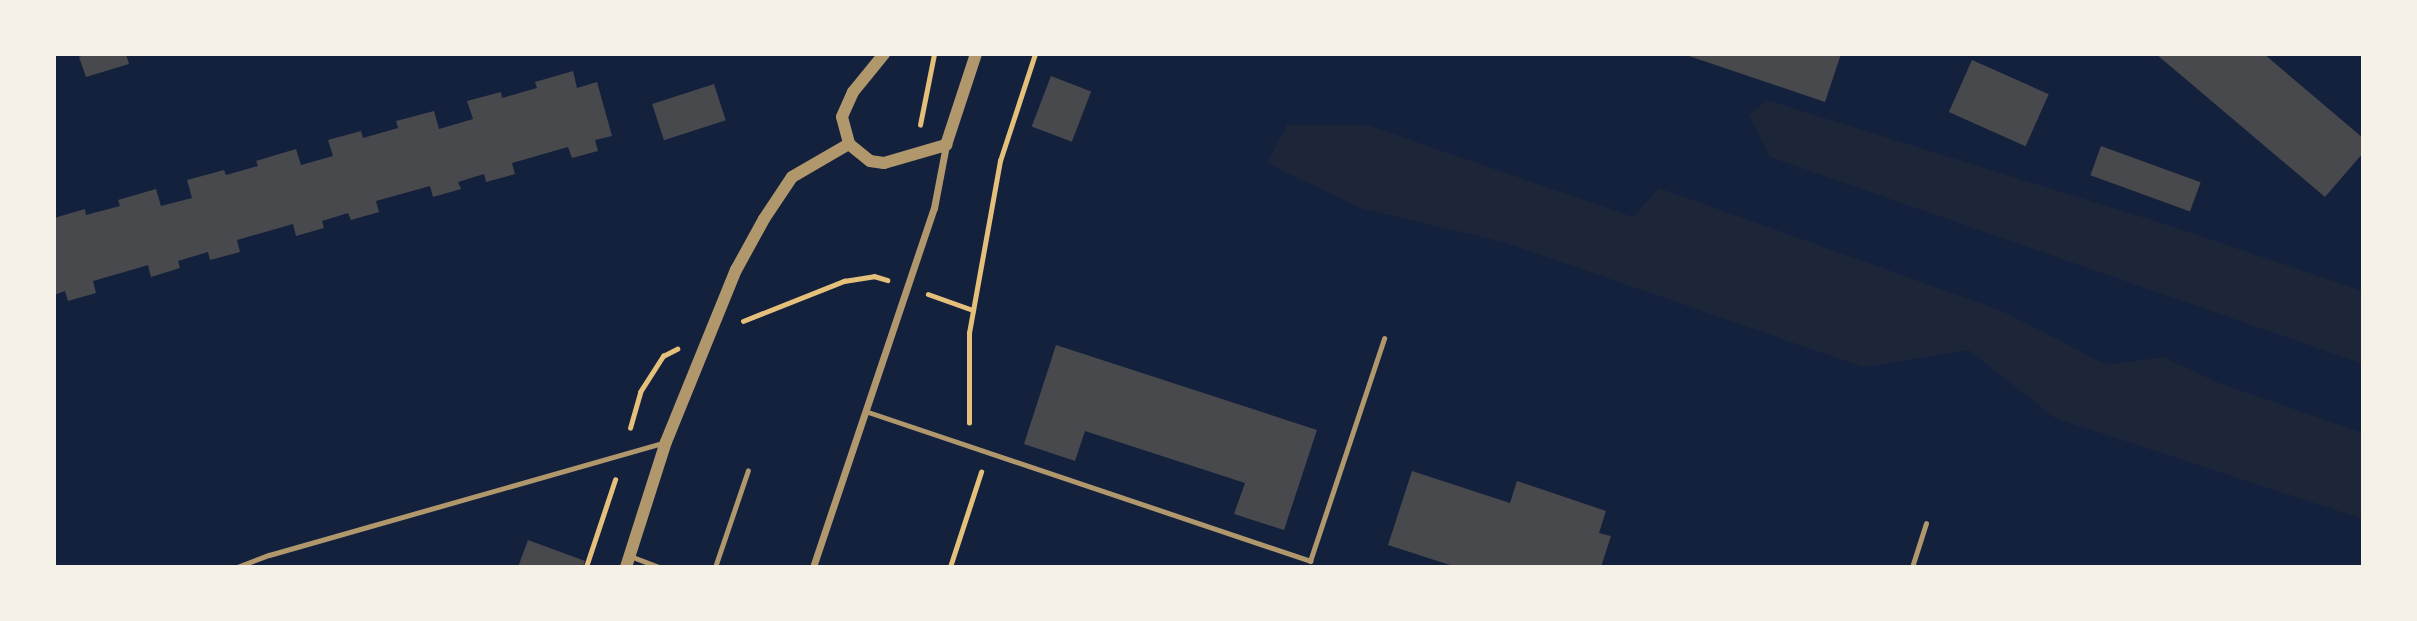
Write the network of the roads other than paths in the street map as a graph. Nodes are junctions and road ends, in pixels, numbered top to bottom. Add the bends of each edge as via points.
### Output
1 (884, 54) edge
2 (976, 54) edge
3 (849, 144) junction
4 (946, 145) junction
5 (1384, 338) dead end
6 (865, 411) junction
7 (666, 442) junction
8 (748, 470) dead end
9 (1926, 523) dead end
10 (628, 561) edge
11 (1309, 564) edge
12 (237, 567) edge
13 (659, 567) edge
14 (715, 567) edge
15 (813, 567) edge
16 (1912, 567) edge

1 - 3 street via 845,104 844,131
2 - 4 street
3 - 4 street via 870,161 884,163
3 - 7 street via 792,177 747,249 706,335
4 - 6 street via 934,208
5 - 11 lane
6 - 11 lane
6 - 15 street
7 - 10 street
7 - 12 lane
8 - 14 lane
9 - 16 lane
10 - 13 lane

